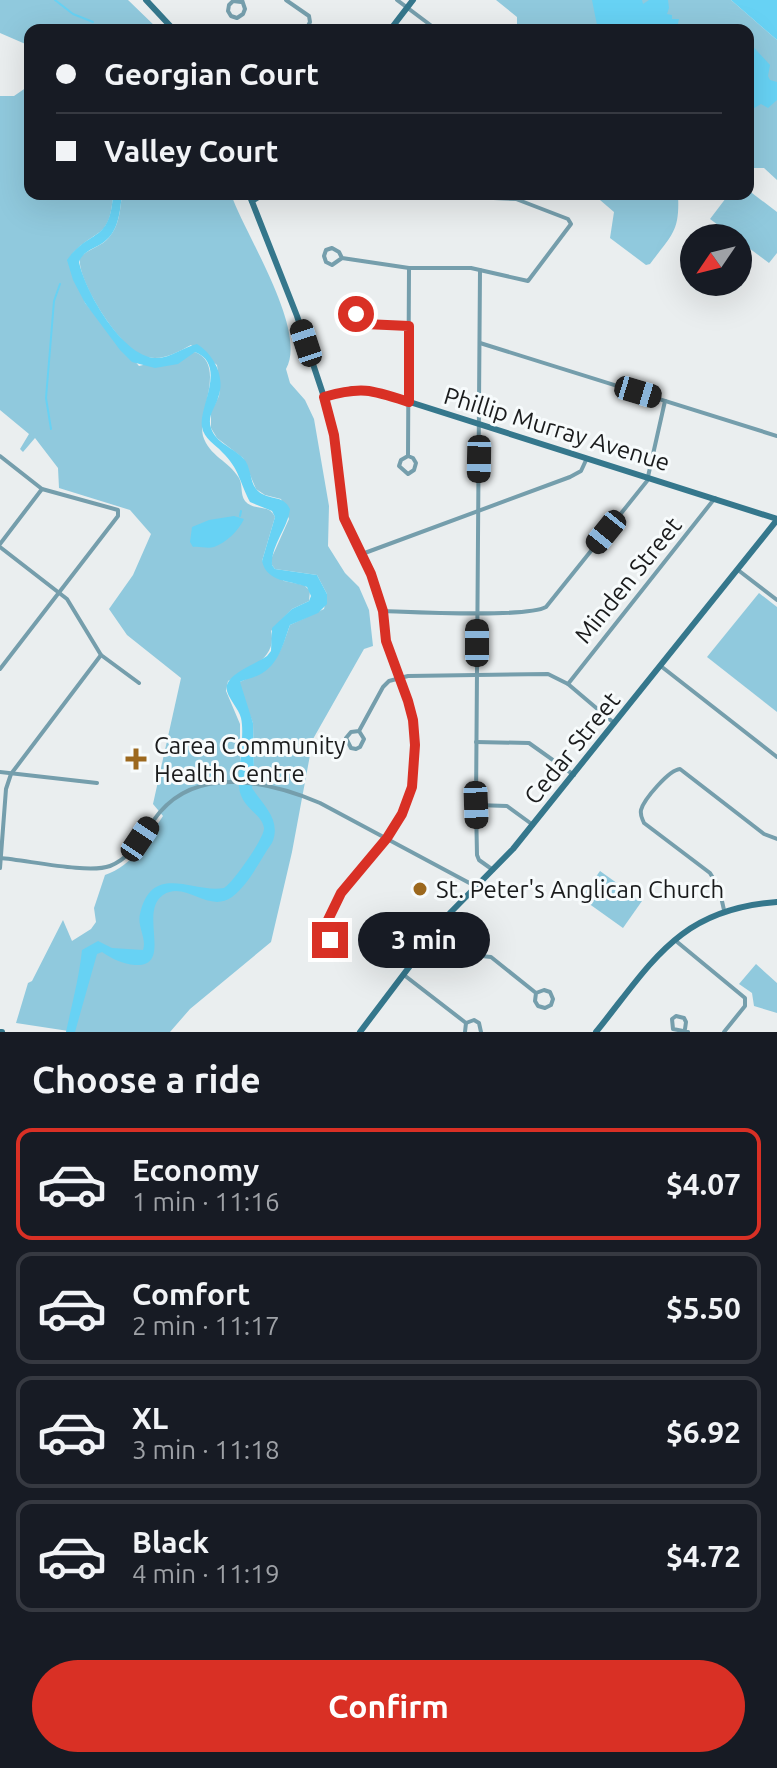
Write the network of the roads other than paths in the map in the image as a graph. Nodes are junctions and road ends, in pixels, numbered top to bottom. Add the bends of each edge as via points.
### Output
1 (146, 0) edge
2 (286, 0) edge
3 (397, 0) edge
4 (413, 0) edge
5 (242, 1) edge
6 (407, 8) junction
7 (168, 24) edge
8 (309, 24) edge
9 (395, 24) edge
10 (429, 24) edge
11 (251, 200) edge
12 (519, 200) edge
13 (342, 258) junction
14 (409, 268) junction
15 (480, 270) junction
16 (365, 324) junction
17 (409, 326) junction
18 (480, 343) junction
19 (324, 397) junction
20 (665, 401) junction
21 (409, 402) junction
22 (479, 425) junction
23 (777, 436) edge
24 (0, 456) edge
25 (408, 456) junction
26 (587, 458) junction
27 (648, 477) junction
28 (42, 489) junction
29 (715, 498) junction
30 (478, 512) junction
31 (777, 520) edge
32 (0, 546) edge
33 (362, 554) junction
34 (738, 570) junction
35 (59, 593) junction
36 (777, 600) edge
37 (383, 611) junction
38 (477, 613) junction
39 (101, 655) junction
40 (662, 667) junction
41 (0, 669) edge
42 (477, 674) junction
43 (400, 677) junction
44 (139, 683) dead end
45 (568, 684) junction
46 (615, 723) junction
47 (359, 731) junction
48 (476, 742) junction
49 (777, 757) edge
50 (0, 772) edge
51 (11, 774) junction
52 (574, 775) junction
53 (97, 783) dead end
54 (476, 805) junction
55 (533, 825) junction
56 (387, 838) junction
57 (777, 839) edge
58 (1, 858) edge
59 (0, 868) edge
60 (493, 870) junction
61 (476, 886) junction
62 (777, 902) edge
63 (724, 910) junction
64 (326, 924) junction
65 (438, 929) junction
66 (674, 940) junction
67 (404, 975) junction
68 (536, 993) junction
69 (466, 1023) junction
70 (364, 1031) edge
71 (465, 1032) edge
72 (481, 1032) edge
73 (596, 1032) edge
74 (724, 1032) edge

1 - 7 street
2 - 8 street via 309,16
3 - 6 street
4 - 6 street
5 - 5 street via 229,5 231,16 243,14
6 - 9 street
6 - 10 street
11 - 19 street
12 - 15 street via 568,219 571,227 530,280
13 - 13 street via 332,248 324,256 332,265
13 - 14 street
14 - 15 street
14 - 17 street
15 - 18 street
16 - 16 street via 352,331 347,320 356,314
16 - 17 street
17 - 21 street
18 - 20 street
18 - 22 street
19 - 21 street, Phillip Murray Avenue via 372,390
19 - 33 street via 344,518
20 - 23 street
20 - 27 street
21 - 22 street, Phillip Murray Avenue
21 - 25 street
22 - 26 street, Phillip Murray Avenue
22 - 30 street
24 - 28 street
25 - 25 street via 399,466 408,474 416,463
26 - 27 street, Phillip Murray Avenue
26 - 30 street via 581,471 570,477
27 - 29 street, Phillip Murray Avenue
27 - 38 street via 546,607
28 - 32 street
28 - 35 street via 118,510
29 - 31 street, Phillip Murray Avenue
29 - 45 street, Minden Street
30 - 33 street
30 - 38 street
31 - 34 street, Cedar Street
32 - 35 street
33 - 37 street
34 - 36 street
34 - 40 street, Cedar Street
35 - 39 street
35 - 41 street
37 - 38 street
37 - 43 street via 386,641
38 - 42 street
39 - 44 street
39 - 51 street
40 - 46 street, Cedar Street
40 - 49 street
42 - 43 street
42 - 45 street via 548,674
42 - 48 street
43 - 47 street via 383,687
43 - 56 street via 413,720 414,766 409,799
45 - 46 street
46 - 52 street, Cedar Street
47 - 47 street via 346,738 351,748 362,744
48 - 52 street via 529,743
48 - 54 street
50 - 51 street
51 - 53 street
51 - 58 street
52 - 55 street, Cedar Street
54 - 55 street via 507,806
54 - 60 street via 477,855
55 - 60 street, Cedar Street
56 - 58 street via 293,792 230,782 203,784 177,796 131,850 108,867
56 - 61 street
56 - 64 street via 341,893
57 - 63 street via 680,769 669,772 643,806 644,823 715,879
58 - 59 street
60 - 61 street, Cedar Street
61 - 65 street, Cedar Street
62 - 63 street
63 - 66 street
64 - 64 street via 315,932 323,942 333,935
65 - 67 street, Cedar Street
65 - 68 street via 472,955 491,957
66 - 73 street via 643,970
66 - 74 street via 745,998 745,1006
67 - 69 street
67 - 70 street, Cedar Street
68 - 68 street via 550,992 551,1005 538,1006
69 - 71 street
69 - 72 street via 477,1021

